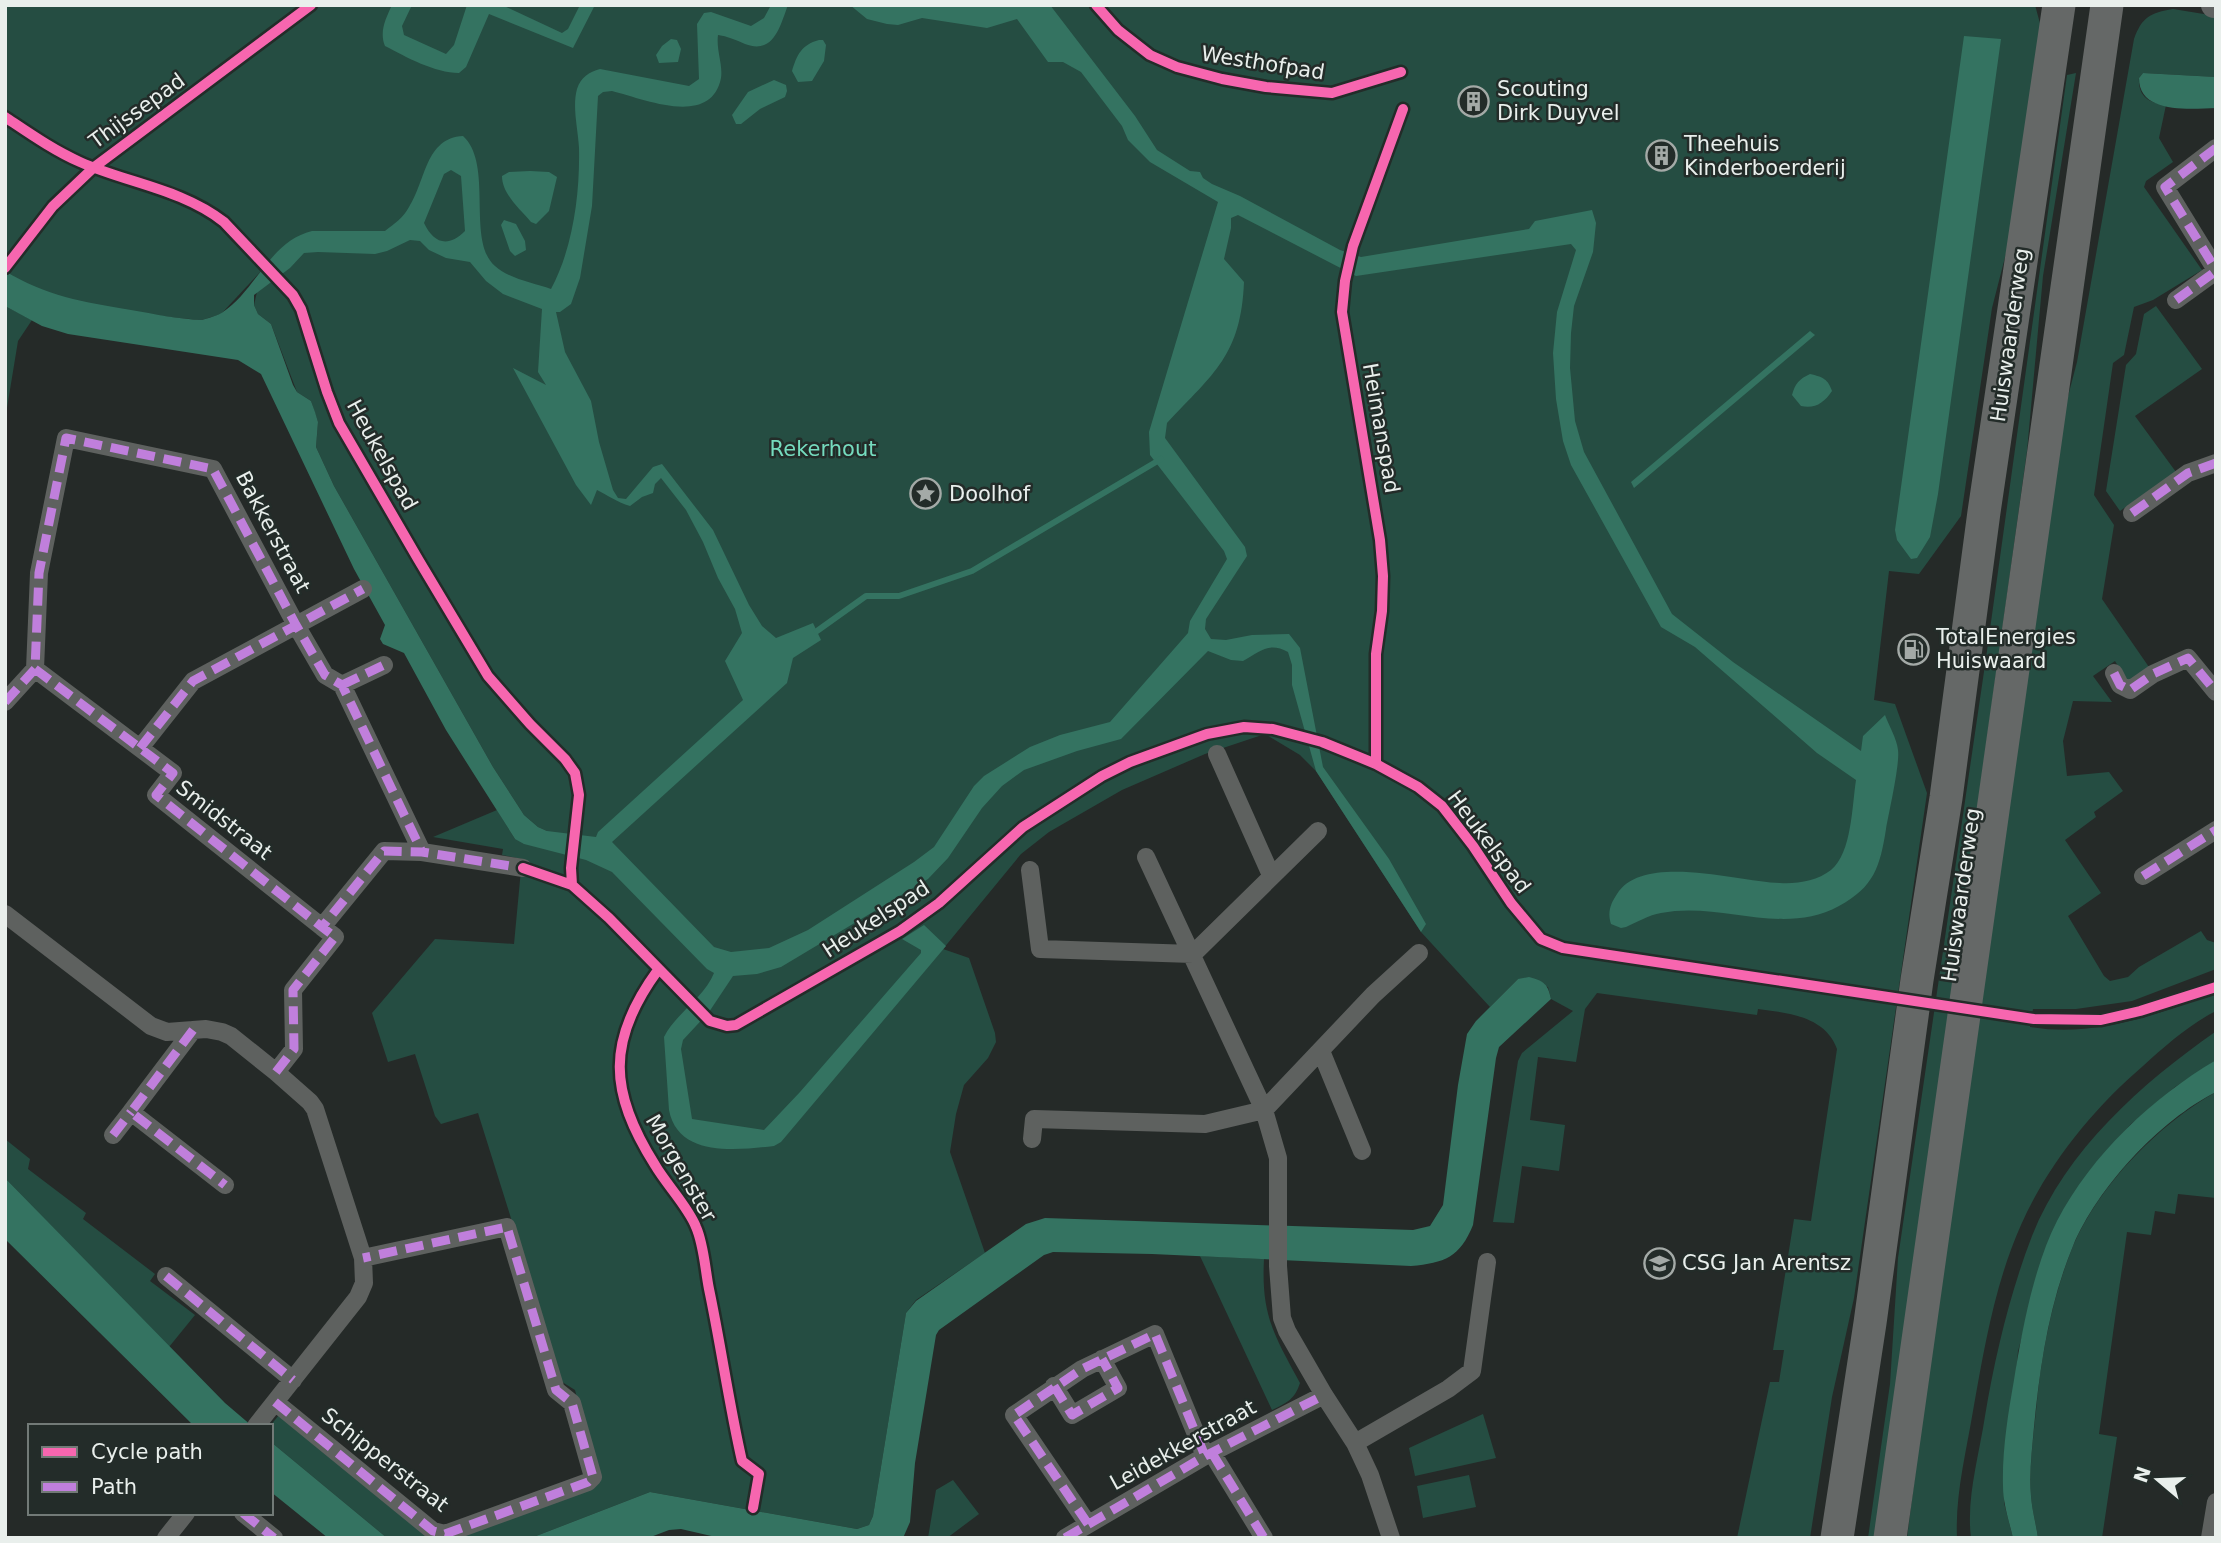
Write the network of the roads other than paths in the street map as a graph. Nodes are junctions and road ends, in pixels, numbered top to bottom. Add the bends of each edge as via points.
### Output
1 (2059, 5) edge
2 (2107, 5) edge
3 (2216, 148) edge
4 (2216, 270) edge
5 (2176, 300) dead end
6 (2216, 463) edge
7 (1984, 512) junction
8 (2132, 513) dead end
9 (1957, 540) dead end
10 (363, 589) dead end
11 (296, 625) junction
12 (384, 665) dead end
13 (36, 669) junction
14 (2114, 673) dead end
15 (342, 685) junction
16 (2215, 689) edge
17 (5, 702) edge
18 (1930, 746) dead end
19 (140, 748) junction
20 (1217, 754) dead end
21 (1946, 798) junction
22 (2216, 830) edge
23 (1318, 831) dead end
24 (422, 852) junction
25 (1146, 857) dead end
26 (523, 868) dead end
27 (1030, 870) dead end
28 (1271, 875) junction
29 (2143, 876) dead end
30 (5, 914) edge
31 (322, 927) junction
32 (1419, 953) dead end
33 (1193, 954) junction
34 (193, 1030) junction
35 (1321, 1051) junction
36 (276, 1072) junction
37 (1264, 1110) junction
38 (131, 1112) junction
39 (113, 1135) dead end
40 (1032, 1139) dead end
41 (1362, 1151) dead end
42 (225, 1185) dead end
43 (363, 1258) junction
44 (1487, 1262) dead end
45 (166, 1276) dead end
46 (1102, 1359) junction
47 (293, 1380) junction
48 (1054, 1386) junction
49 (1324, 1395) junction
50 (275, 1402) junction
51 (257, 1424) edge
52 (1355, 1443) junction
53 (1209, 1454) junction
54 (2216, 1502) edge
55 (184, 1515) edge
56 (245, 1515) edge
57 (1085, 1530) edge
58 (166, 1538) edge
59 (274, 1538) edge
60 (1065, 1538) edge
61 (1264, 1538) edge
62 (1391, 1538) edge
63 (1837, 1538) edge
64 (1890, 1538) edge
65 (2210, 1538) edge

1 - 7 highway, Huiswaarderweg
2 - 64 highway, Huiswaarderweg
3 - 4 street via 2165,187
4 - 5 street
6 - 8 street via 2188,473
7 - 9 highway
7 - 21 highway, Huiswaarderweg
10 - 11 street, Bakkerstraat
11 - 13 street, Bakkerstraat via 214,469 66,438 39,572
11 - 15 street, Bakkerstraat via 326,675
11 - 19 street, Bakkerstraat via 192,681
12 - 15 street
13 - 17 street
13 - 19 street, Smidstraat
14 - 16 street via 2120,685 2130,690 2188,657
15 - 24 street, Bakkerstraat
18 - 21 highway
19 - 31 street, Smidstraat via 173,772 156,795
20 - 28 street
21 - 63 highway, Huiswaarderweg
22 - 29 street
23 - 28 street
24 - 26 street
24 - 31 street via 384,850
25 - 33 street
27 - 33 street via 1040,949
28 - 33 street
30 - 34 street via 151,1026
31 - 36 street via 335,937 293,990 294,1049
32 - 35 street
33 - 37 street
34 - 36 street via 213,1029 231,1036
34 - 38 street
35 - 37 street
35 - 41 street
36 - 43 street via 315,1109
37 - 40 street via 1205,1124 1034,1119
37 - 49 street via 1278,1158 1282,1318
38 - 39 street
38 - 42 street
43 - 47 street via 361,1293
43 - 50 street, Schipperstraat via 507,1227 556,1390 572,1403 593,1477 445,1534 433,1531
44 - 52 street via 1472,1371
45 - 47 street
46 - 48 street
46 - 48 street via 1118,1388 1072,1415
46 - 53 street via 1155,1335
47 - 50 street
48 - 57 street via 1014,1416
49 - 52 street
49 - 53 street, Leidekkerstraat
50 - 51 street
52 - 62 street
53 - 57 street, Leidekkerstraat
53 - 61 street
54 - 65 street
55 - 58 street
56 - 59 street
57 - 60 street, Leidekkerstraat

